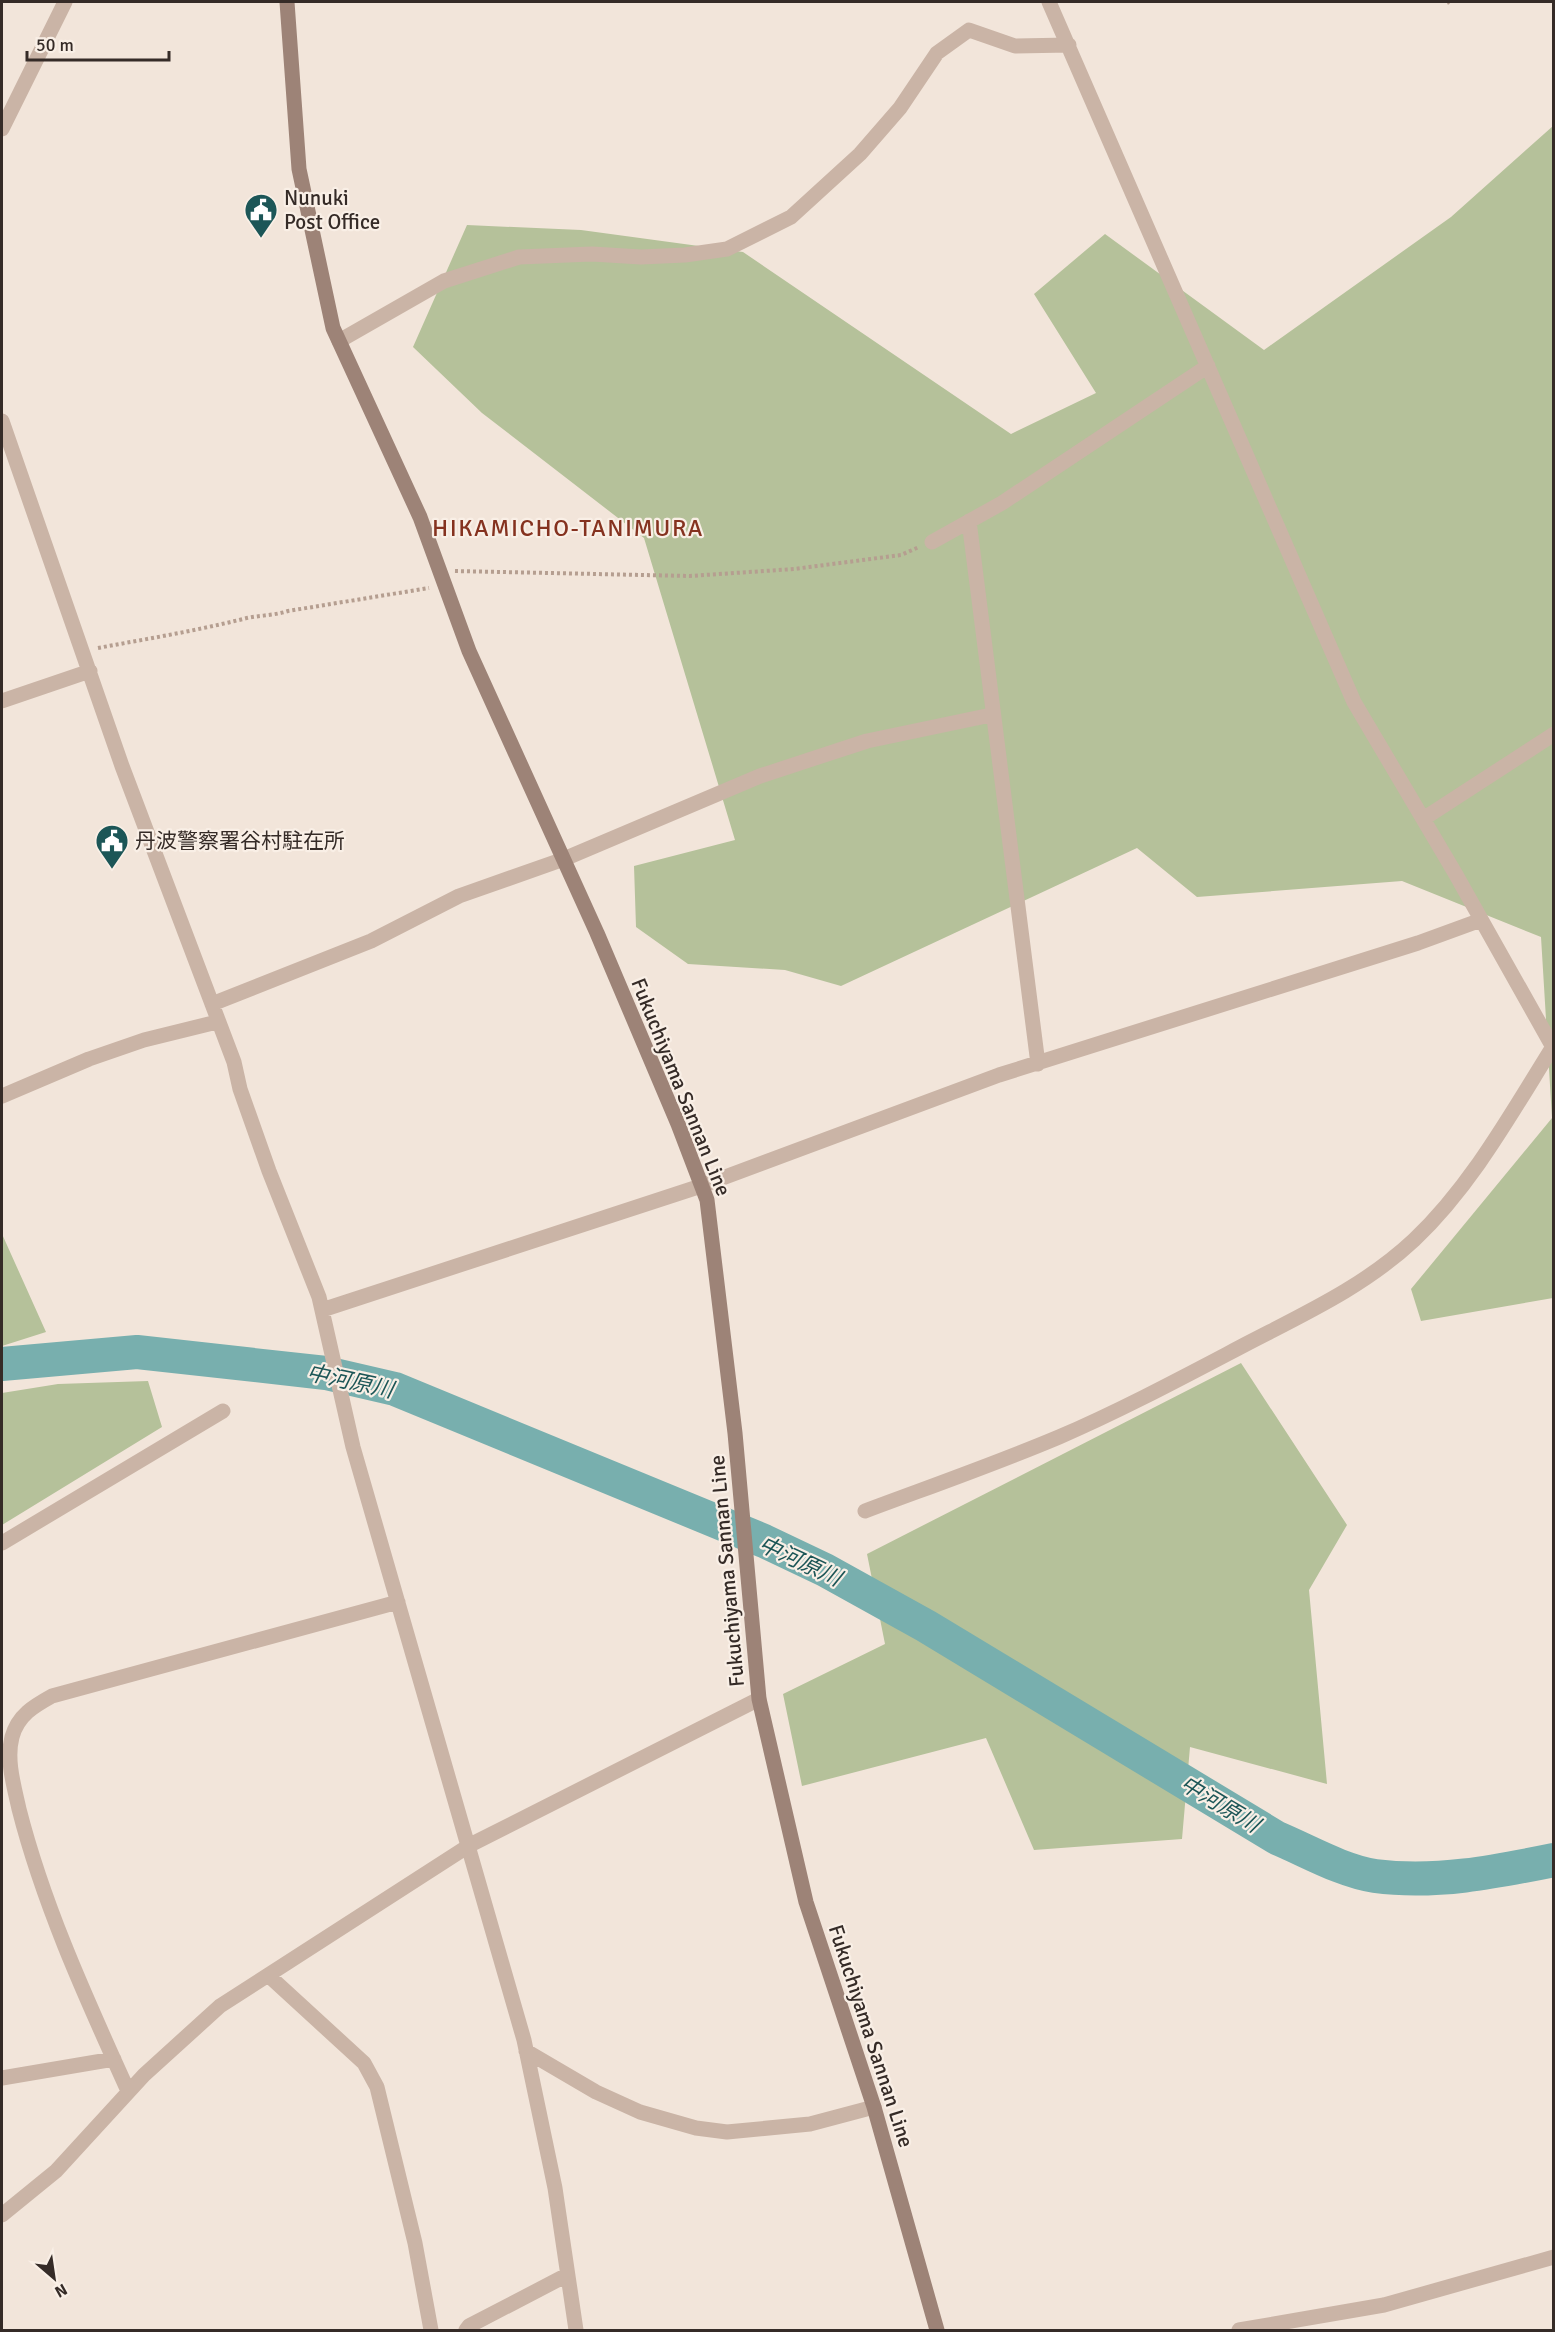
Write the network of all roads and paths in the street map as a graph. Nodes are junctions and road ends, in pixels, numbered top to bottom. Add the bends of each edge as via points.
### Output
1 (65, 2) edge
2 (287, 2) edge
3 (1049, 2) edge
4 (1069, 45) junction
5 (2, 129) edge
6 (339, 341) junction
7 (1208, 366) junction
8 (2, 421) edge
9 (969, 521) junction
10 (932, 542) joint
11 (442, 578) junction
12 (83, 650) junction
13 (90, 671) junction
14 (2, 701) edge
15 (991, 715) junction
16 (1554, 734) edge
17 (1423, 819) junction
18 (564, 859) junction
19 (1481, 920) junction
20 (212, 1004) junction
21 (217, 1022) junction
22 (1553, 1047) edge
23 (1038, 1064) junction
24 (2, 1096) edge
25 (701, 1186) junction
26 (322, 1310) junction
27 (223, 1411) dead end
28 (865, 1511) dead end
29 (2, 1543) edge
30 (398, 1602) junction
31 (759, 1699) junction
32 (470, 1845) junction
33 (268, 1975) junction
34 (526, 2050) junction
35 (114, 2059) junction
36 (2, 2078) edge
37 (128, 2091) junction
38 (874, 2107) junction
39 (2, 2215) edge
40 (1554, 2257) edge
41 (567, 2275) junction
42 (431, 2331) edge
43 (466, 2331) edge
44 (576, 2331) edge
45 (937, 2331) edge
46 (1239, 2331) edge

1 - 5 street
2 - 6 main road, Fukuchiyama Sannan Line via 299,169 316,258
3 - 4 street
4 - 6 street via 1015,46 969,30 937,53 900,108 860,154 791,217 727,249 641,257 592,254 519,258 444,281
4 - 7 street
6 - 11 main road, Fukuchiyama Sannan Line via 420,517
7 - 9 street
7 - 17 street via 1354,702
8 - 12 street
9 - 10 street
9 - 15 street
10 - 11 path via 892,556 794,569 690,576
11 - 12 path via 276,615
11 - 18 main road, Fukuchiyama Sannan Line via 469,651
12 - 13 street
13 - 14 street
13 - 20 street
15 - 18 street via 940,724 814,757
15 - 23 street
16 - 17 street
17 - 19 street
18 - 20 street via 459,896 371,941
18 - 25 main road, Fukuchiyama Sannan Line
19 - 22 street
19 - 23 street
20 - 21 street
21 - 24 street via 144,1040
21 - 26 street
22 - 28 street via 1449,1202 1375,1274 1113,1413
23 - 25 street
25 - 26 street
25 - 31 main road, Fukuchiyama Sannan Line via 707,1200 719,1290
26 - 30 street via 347,1420
27 - 29 street
30 - 32 street
30 - 35 street via 52,1696 26,1711 12,1735 9,1755 28,1844 62,1938
31 - 32 street
31 - 38 main road, Fukuchiyama Sannan Line via 806,1902
32 - 33 street
32 - 34 street
33 - 37 street via 220,2006
33 - 42 street via 364,2063 377,2086 415,2243
34 - 38 street via 596,2092 640,2112 696,2128 727,2132 810,2124
34 - 41 street via 555,2188
35 - 36 street
35 - 37 street
37 - 39 street via 56,2170
38 - 45 main road, Fukuchiyama Sannan Line
40 - 46 street via 1384,2305
41 - 43 street
41 - 44 street

